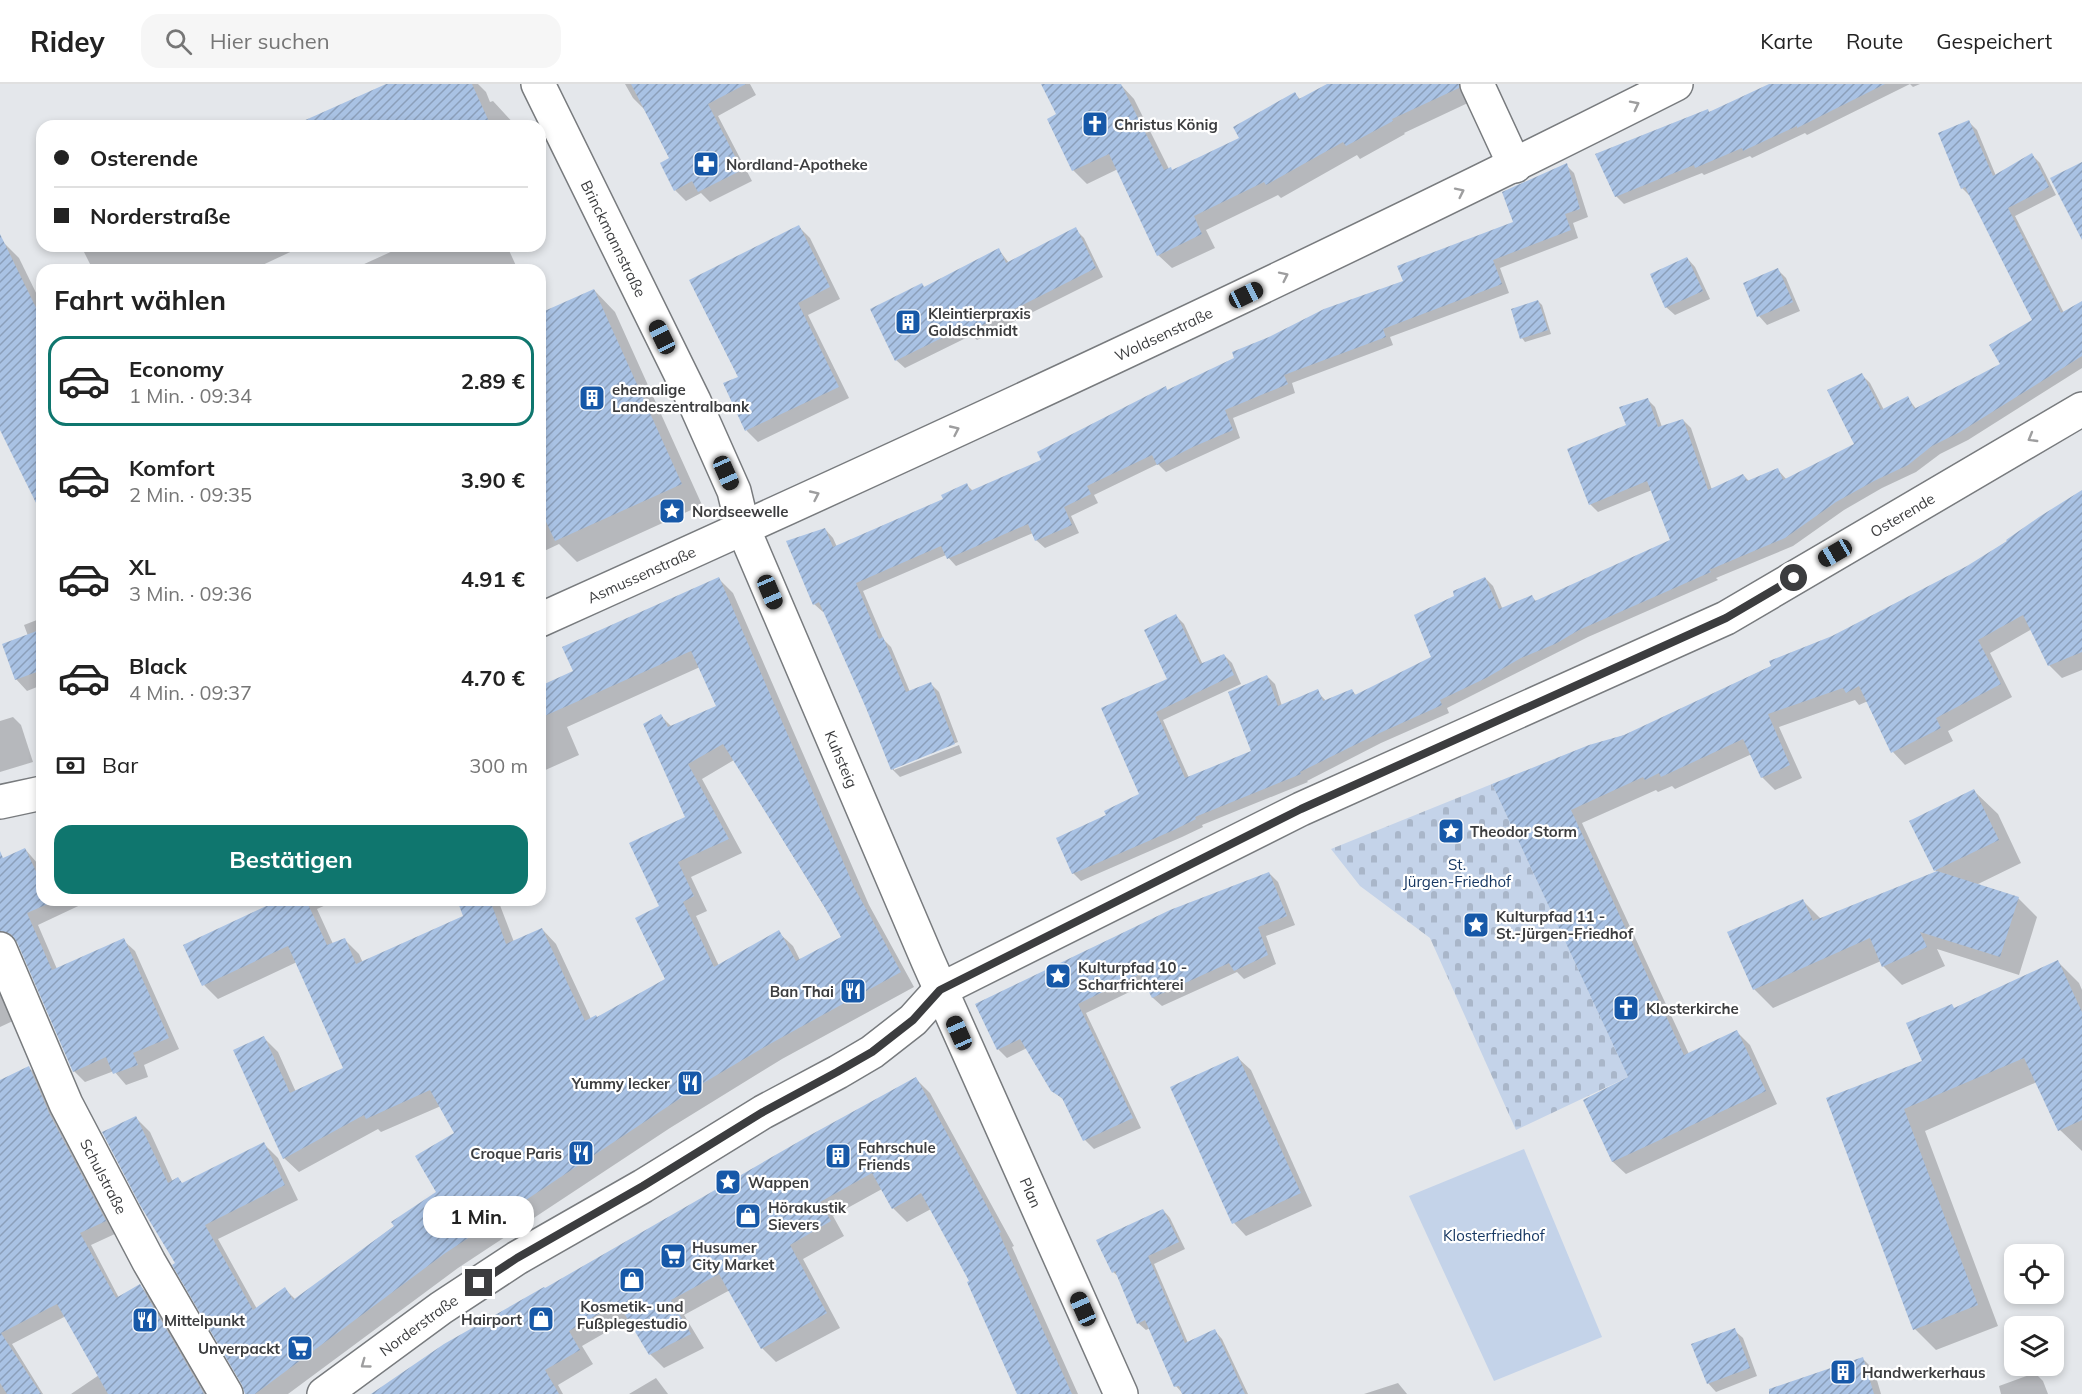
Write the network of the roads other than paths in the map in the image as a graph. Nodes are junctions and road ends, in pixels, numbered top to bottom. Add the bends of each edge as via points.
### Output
1 (538, 84) edge
2 (1477, 84) edge
3 (1676, 84) edge
4 (1515, 166) junction
5 (2082, 409) edge
6 (743, 528) junction
7 (546, 617) edge
8 (36, 794) edge
9 (0, 802) edge
10 (0, 949) edge
11 (940, 990) junction
12 (226, 1394) edge
13 (324, 1394) edge
14 (1121, 1394) edge

1 - 6 main road, Brinckmannstraße via 694,400 734,491
2 - 4 main road
4 -> 3 main road, Woldsenstraße
6 -> 4 main road, Woldsenstraße
5 -> 11 main road, Osterende via 1726,618 1301,809
6 - 7 main road, Asmussenstraße
6 - 11 main road, Kuhsteig
8 - 9 main road
10 - 12 main road, Schulstraße via 66,1104 149,1262
11 -> 13 main road, Norderstraße via 913,1020 872,1052 517,1258
11 - 14 main road, Plan

